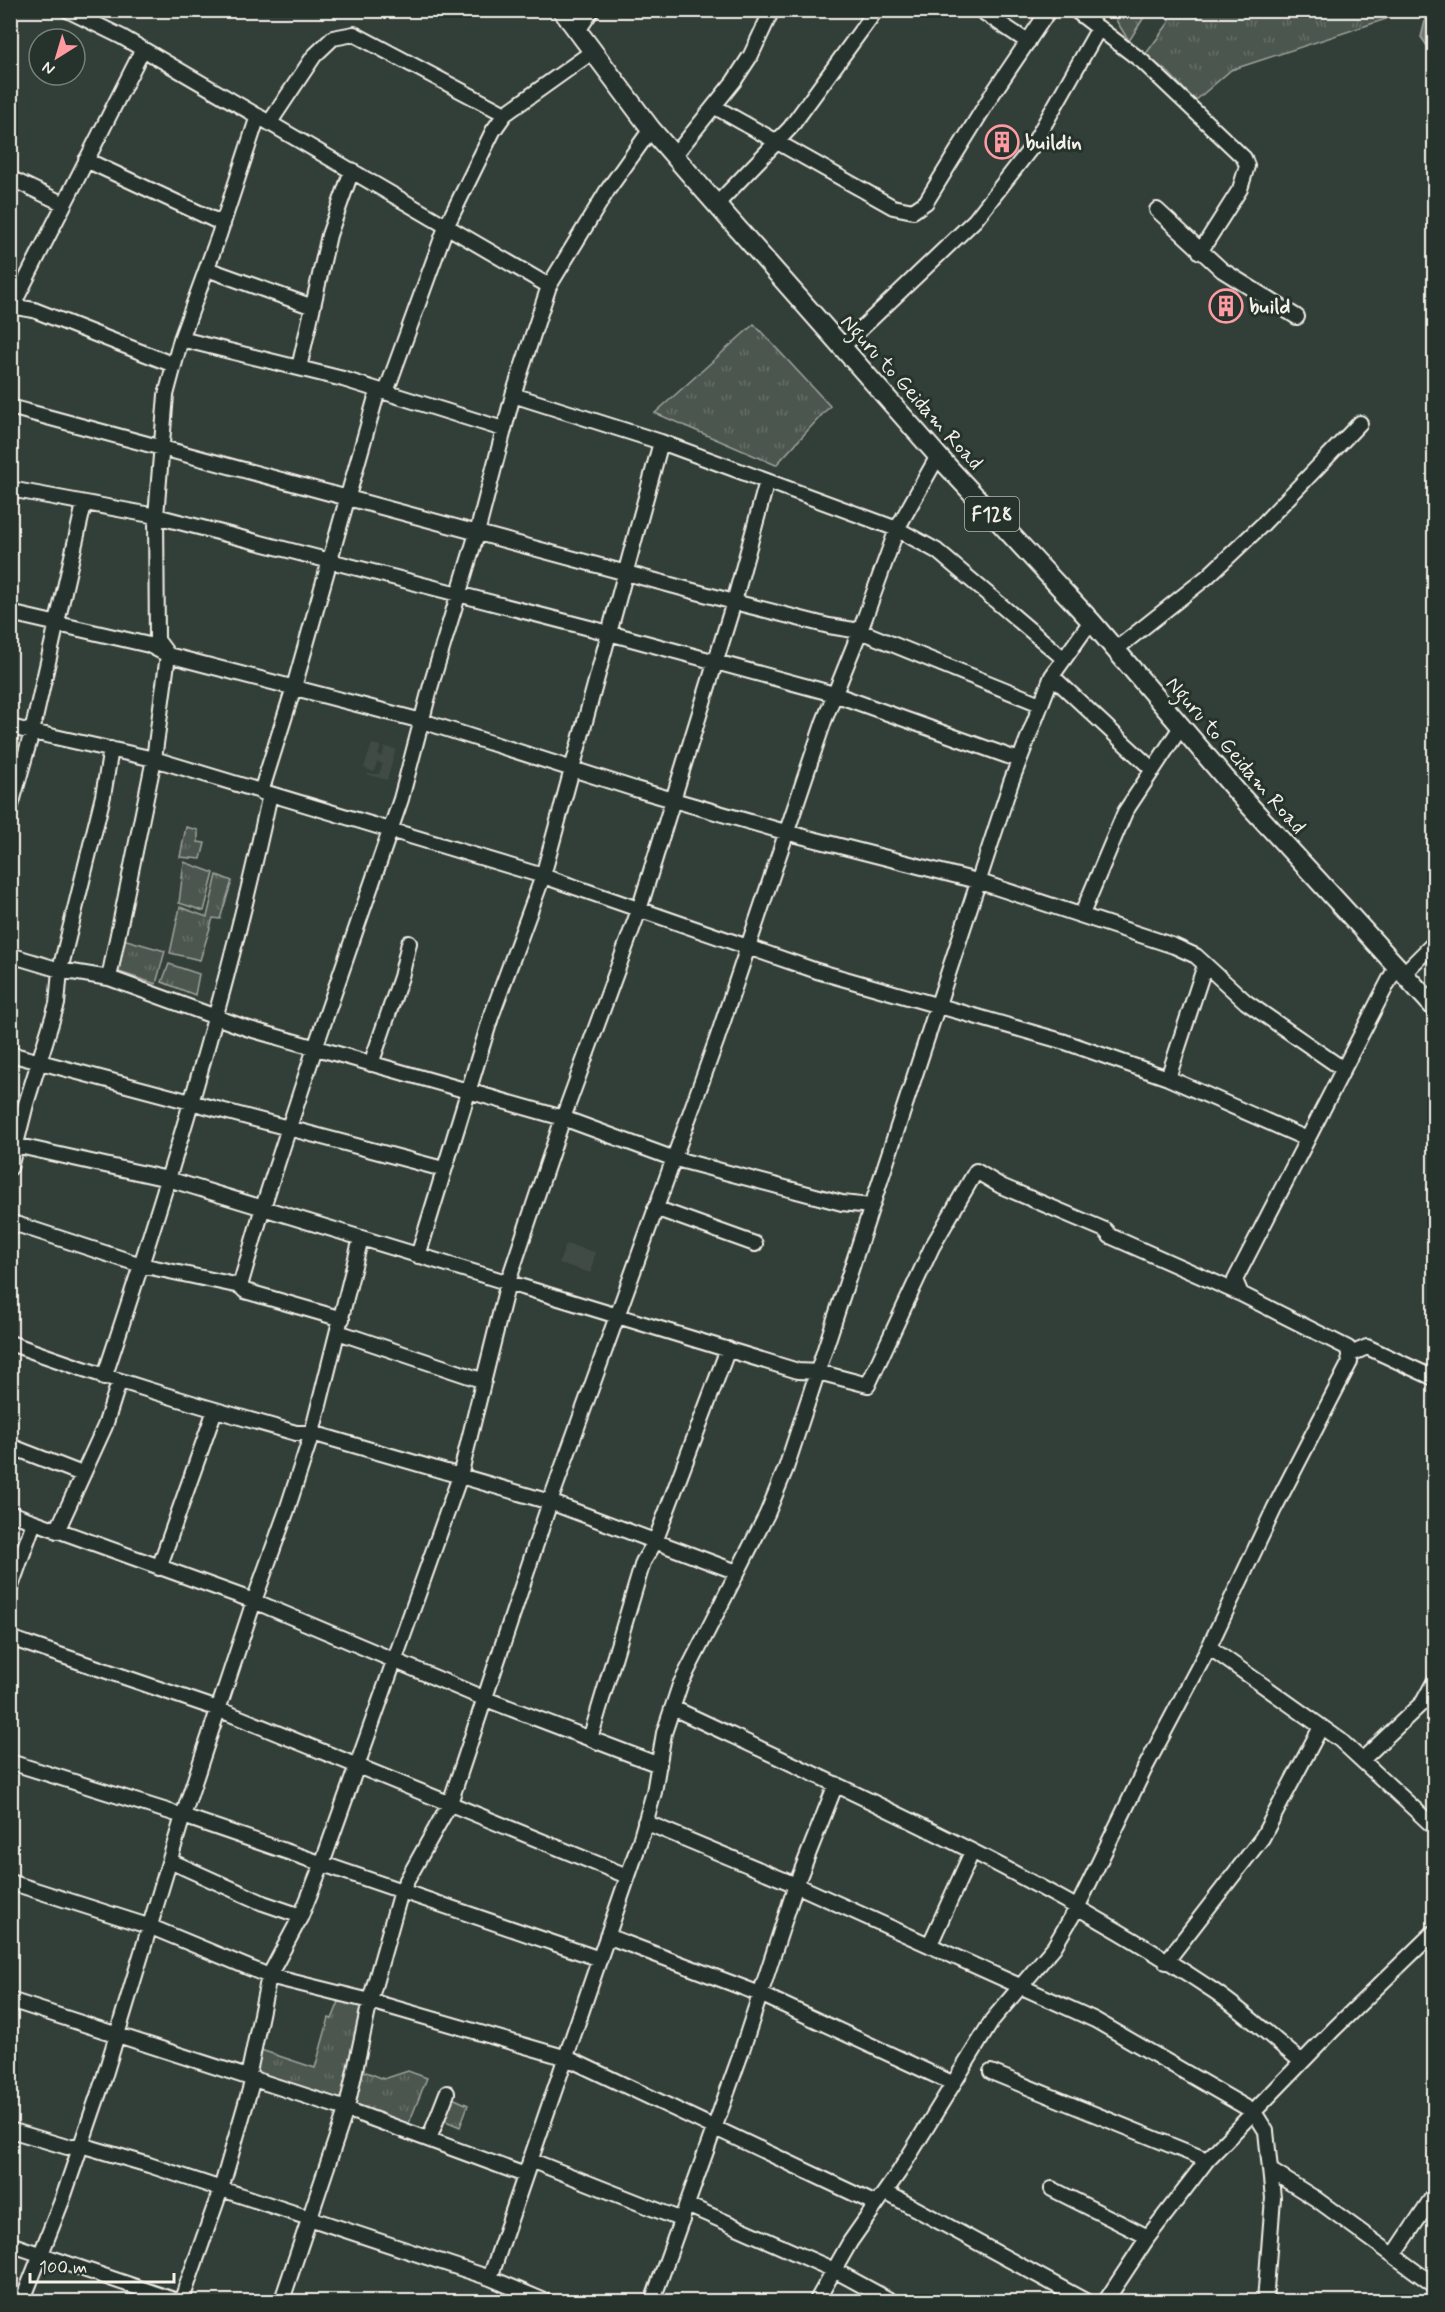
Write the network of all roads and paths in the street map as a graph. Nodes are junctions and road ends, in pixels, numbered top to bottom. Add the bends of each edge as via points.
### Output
1 (67, 10) edge
2 (562, 10) edge
3 (591, 10) edge
4 (772, 10) edge
5 (876, 10) edge
6 (980, 10) edge
7 (1049, 10) edge
8 (1075, 10) edge
9 (96, 17) edge
10 (1099, 28) junction
11 (578, 32) junction
12 (1028, 42) junction
13 (142, 49) junction
14 (592, 52) junction
15 (715, 107) junction
16 (505, 114) junction
17 (264, 119) junction
18 (651, 129) junction
19 (777, 141) junction
20 (674, 156) junction
21 (86, 160) junction
22 (352, 170) junction
23 (10, 178) edge
24 (64, 204) junction
25 (717, 205) junction
26 (1157, 210) dead end
27 (223, 224) junction
28 (446, 227) junction
29 (1200, 252) junction
30 (207, 269) junction
31 (549, 286) junction
32 (12, 306) edge
33 (313, 307) junction
34 (1297, 317) dead end
35 (181, 339) junction
36 (842, 347) junction
37 (174, 364) junction
38 (299, 368) junction
39 (382, 391) junction
40 (513, 395) junction
41 (10, 407) edge
42 (1360, 423) dead end
43 (503, 429) junction
44 (661, 442) junction
45 (160, 447) junction
46 (938, 456) junction
47 (767, 481) junction
48 (10, 489) edge
49 (348, 497) junction
50 (84, 504) junction
51 (156, 516) junction
52 (897, 529) junction
53 (477, 533) junction
54 (330, 561) junction
55 (626, 571) junction
56 (460, 594) junction
57 (734, 602) junction
58 (10, 613) edge
59 (1091, 621) junction
60 (58, 622) junction
61 (860, 631) junction
62 (609, 633) junction
63 (1115, 650) junction
64 (168, 655) junction
65 (1063, 658) junction
66 (714, 661) junction
67 (1052, 676) junction
68 (294, 687) junction
69 (834, 694) junction
70 (1040, 704) junction
71 (422, 721) junction
72 (10, 727) edge
73 (1181, 727) junction
74 (32, 732) junction
75 (111, 749) junction
76 (154, 759) junction
77 (1019, 760) junction
78 (574, 770) junction
79 (1153, 770) junction
80 (266, 793) junction
81 (675, 799) junction
82 (10, 809) edge
83 (390, 831) junction
84 (785, 832) junction
85 (543, 876) junction
86 (977, 881) junction
87 (639, 910) junction
88 (1082, 914) junction
89 (409, 943) dead end
90 (1434, 943) edge
91 (747, 948) junction
92 (10, 955) edge
93 (1205, 965) junction
94 (1400, 969) junction
95 (60, 970) junction
96 (110, 978) junction
97 (936, 1004) junction
98 (1434, 1007) edge
99 (216, 1017) junction
100 (315, 1048) junction
101 (10, 1054) edge
102 (38, 1063) junction
103 (371, 1064) junction
104 (1343, 1069) junction
105 (1168, 1078) junction
106 (470, 1093) junction
107 (190, 1103) junction
108 (563, 1118) junction
109 (288, 1129) junction
110 (1307, 1139) junction
111 (13, 1145) edge
112 (672, 1158) junction
113 (10, 1168) edge
114 (443, 1169) junction
115 (168, 1179) junction
116 (871, 1206) junction
117 (263, 1207) junction
118 (655, 1208) junction
119 (10, 1222) edge
120 (361, 1238) junction
121 (754, 1244) dead end
122 (418, 1256) junction
123 (141, 1265) junction
124 (508, 1282) junction
125 (240, 1286) junction
126 (1241, 1294) junction
127 (617, 1315) junction
128 (340, 1325) junction
129 (10, 1343) edge
130 (728, 1349) junction
131 (1351, 1354) junction
132 (818, 1372) junction
133 (104, 1378) junction
134 (1434, 1378) edge
135 (484, 1381) junction
136 (119, 1382) junction
137 (215, 1410) junction
138 (312, 1433) junction
139 (10, 1446) edge
140 (82, 1474) junction
141 (460, 1476) junction
142 (550, 1502) junction
143 (10, 1513) edge
144 (34, 1522) junction
145 (57, 1531) junction
146 (655, 1542) junction
147 (159, 1568) junction
148 (737, 1572) junction
149 (10, 1589) edge
150 (254, 1601) junction
151 (10, 1638) edge
152 (1209, 1647) junction
153 (393, 1660) junction
154 (1434, 1682) edge
155 (483, 1698) junction
156 (673, 1708) junction
157 (218, 1709) junction
158 (1321, 1727) junction
159 (590, 1739) junction
160 (1362, 1760) junction
161 (10, 1761) edge
162 (358, 1764) junction
163 (659, 1765) junction
164 (836, 1784) junction
165 (450, 1803) junction
166 (183, 1816) junction
167 (645, 1822) junction
168 (1434, 1827) edge
169 (972, 1852) junction
170 (170, 1861) junction
171 (322, 1864) junction
172 (627, 1876) junction
173 (10, 1882) edge
174 (796, 1885) junction
175 (401, 1891) junction
176 (1077, 1908) junction
177 (302, 1916) junction
178 (151, 1927) junction
179 (1434, 1932) edge
180 (607, 1936) junction
181 (930, 1944) junction
182 (600, 1959) junction
183 (1166, 1962) junction
184 (269, 1976) junction
185 (1020, 1985) junction
186 (760, 1994) junction
187 (10, 2000) edge
188 (370, 2001) junction
189 (118, 2034) junction
190 (567, 2058) junction
191 (1302, 2062) junction
192 (991, 2072) dead end
193 (251, 2078) junction
194 (952, 2083) junction
195 (447, 2093) dead end
196 (346, 2109) junction
197 (1254, 2112) junction
198 (715, 2126) junction
199 (10, 2130) edge
200 (429, 2139) junction
201 (81, 2145) junction
202 (530, 2160) junction
203 (1207, 2160) junction
204 (1270, 2170) junction
205 (525, 2175) junction
206 (221, 2189) junction
207 (1052, 2189) dead end
208 (885, 2192) junction
209 (1434, 2195) edge
210 (687, 2205) junction
211 (876, 2205) junction
212 (309, 2218) junction
213 (682, 2220) junction
214 (1148, 2237) junction
215 (10, 2244) edge
216 (41, 2253) junction
217 (1394, 2255) junction
218 (834, 2270) junction
219 (490, 2278) junction
220 (1434, 2285) edge
221 (282, 2300) dead end
222 (889, 2300) edge
223 (22, 2301) edge
224 (180, 2301) edge
225 (547, 2301) edge
226 (652, 2301) edge
227 (816, 2301) edge
228 (1087, 2301) edge
229 (1105, 2301) edge
230 (1265, 2301) edge

1 - 9 street
2 - 11 main road, Nguru to Geidam Road / F128
3 - 11 street
4 - 15 street via 751,55
5 - 19 street
6 - 12 street
7 - 12 street
8 - 10 street
9 - 13 street
10 - 29 street via 1143,62 1244,158 1247,166 1240,189
10 - 36 street via 1031,148 975,220
11 - 14 main road, Nguru to Geidam Road / F128
12 - 19 street via 926,202 913,211 893,207
13 - 17 street
13 - 21 street
14 - 16 street
14 - 18 main road, Nguru to Geidam Road / F128
15 - 19 street
15 - 20 street
16 - 17 street via 354,34 333,38
16 - 28 street
17 - 22 street
17 - 27 street
18 - 20 main road, Nguru to Geidam Road / F128
18 - 31 street via 607,191
19 - 25 street
20 - 25 main road, Nguru to Geidam Road / F128
21 - 24 street
21 - 27 street
22 - 28 street
22 - 33 street via 330,235
23 - 24 street
24 - 32 street
25 - 36 main road, Nguru to Geidam Road / F128
26 - 29 street
27 - 30 street
28 - 31 street
28 - 39 street
29 - 34 street
30 - 33 street
30 - 35 street
31 - 40 street
32 - 37 street via 34,310
33 - 38 street
35 - 37 street
35 - 38 street
36 - 46 main road, Nguru to Geidam Road / F128
37 - 45 street
38 - 39 street
39 - 43 street
39 - 49 street
40 - 43 street
40 - 44 street
41 - 45 street
42 - 63 street via 1207,577
43 - 53 street
44 - 47 street
44 - 55 street
45 - 49 street
45 - 51 street
46 - 52 street
46 - 59 main road, Nguru to Geidam Road / F128
47 - 52 street
47 - 57 street
48 - 50 street
49 - 53 street
49 - 54 street
50 - 51 street
50 - 60 street
51 - 54 street
51 - 64 street via 157,640
52 - 61 street
52 - 65 street via 937,551
53 - 55 street
53 - 56 street
54 - 56 street
54 - 68 street
55 - 57 street
55 - 62 street
56 - 62 street
56 - 71 street
57 - 61 street
57 - 66 street
58 - 60 street
59 - 63 main road, Nguru to Geidam Road / F128
59 - 65 street
60 - 64 street via 149,645
60 - 74 street
61 - 69 street
61 - 70 street
62 - 66 street
62 - 78 street
63 - 73 main road, Nguru to Geidam Road / F128
64 - 68 street
64 - 76 street
65 - 67 street
66 - 69 street
66 - 81 street
67 - 70 street
67 - 79 street
68 - 71 street
68 - 80 street
69 - 77 street
69 - 84 street
70 - 77 street
71 - 78 street
71 - 83 street
72 - 74 street
73 - 79 street
73 - 94 main road, Nguru to Geidam Road / F128
74 - 75 street
74 - 82 street
75 - 76 street
75 - 95 street
76 - 80 street
76 - 96 street
77 - 86 street
78 - 81 street
78 - 85 street
79 - 88 street via 1125,812
80 - 83 street
80 - 99 street via 252,877
81 - 84 street
81 - 87 street
83 - 85 street
83 - 100 street
84 - 86 street
84 - 91 street
85 - 87 street
85 - 106 street via 491,1017
86 - 88 street
86 - 97 street
87 - 91 street
87 - 108 street
88 - 93 street via 1174,946
89 - 103 street
90 - 94 street
91 - 97 street
91 - 112 street
92 - 95 street
93 - 104 street via 1246,1002
93 - 105 street
94 - 98 main road, Nguru to Geidam Road / F128
94 - 104 street
95 - 96 street
95 - 102 street via 57,1004
96 - 99 street
97 - 105 street
97 - 116 street
99 - 100 street
99 - 107 street
100 - 103 street
100 - 109 street
101 - 102 street
102 - 107 street
102 - 111 street
103 - 106 street
104 - 110 street
105 - 110 street
106 - 108 street
106 - 114 street
107 - 109 street
107 - 115 street
108 - 112 street
108 - 124 street
109 - 114 street
109 - 117 street
110 - 126 street via 1235,1280
111 - 113 street
111 - 115 street
112 - 116 street via 842,1203
112 - 118 street
114 - 122 street
115 - 117 street
115 - 123 street
116 - 132 street
117 - 120 street
117 - 125 street
118 - 121 street
118 - 127 street
119 - 123 street
120 - 122 street
120 - 128 street
122 - 124 street
123 - 125 street
123 - 133 street
124 - 127 street
124 - 135 street
125 - 128 street via 244,1291
126 - 131 street via 1348,1348
126 - 132 street via 1001,1186 976,1171 932,1247 868,1385
127 - 130 street
127 - 142 street
128 - 135 street
128 - 138 street
129 - 133 street
130 - 132 street via 798,1371
130 - 146 street
131 - 134 street via 1367,1347
131 - 152 street
132 - 148 street via 786,1468
133 - 136 street
135 - 141 street
136 - 137 street
136 - 140 street via 105,1426
137 - 138 street via 296,1433
137 - 147 street
138 - 141 street
138 - 150 street
139 - 140 street
140 - 145 street
141 - 142 street
141 - 153 street
142 - 146 street
142 - 155 street
143 - 144 street
144 - 145 street
144 - 149 street
145 - 147 street
146 - 148 street
146 - 159 street via 643,1562
147 - 150 street
148 - 156 street via 680,1685
150 - 153 street
150 - 157 street
151 - 157 street
152 - 158 street
152 - 176 street
153 - 155 street
153 - 162 street
154 - 160 street via 1423,1702
155 - 159 street
155 - 165 street
156 - 163 street
156 - 164 street
157 - 162 street
157 - 166 street
158 - 160 street
158 - 183 street via 1262,1838
159 - 163 street
160 - 168 street
161 - 166 street
162 - 165 street
162 - 171 street
163 - 167 street
164 - 169 street
164 - 174 street
165 - 172 street
165 - 175 street
166 - 170 street
166 - 171 street
167 - 172 street
167 - 174 street
169 - 176 street
169 - 181 street
170 - 177 street
170 - 178 street
171 - 175 street
171 - 177 street
172 - 180 street
173 - 178 street
174 - 181 street
174 - 186 street
175 - 182 street
175 - 188 street
176 - 183 street
176 - 185 street via 1054,1947
177 - 184 street
178 - 184 street
178 - 189 street
179 - 191 street
180 - 182 street
180 - 186 street
181 - 185 street
182 - 190 street
183 - 191 street via 1215,1992
184 - 188 street
184 - 193 street
185 - 194 street
185 - 197 street via 1095,2020
186 - 194 street
186 - 198 street
187 - 189 street
188 - 190 street
188 - 196 street
189 - 193 street
189 - 201 street
190 - 198 street
190 - 202 street
191 - 197 street
192 - 203 street
193 - 196 street
193 - 206 street
194 - 208 street
195 - 200 street
196 - 200 street
196 - 212 street
197 - 203 street
197 - 204 street via 1266,2131
198 - 210 street
198 - 211 street
199 - 201 street via 67,2147
200 - 205 street
201 - 206 street
201 - 216 street
202 - 205 street
202 - 213 street
203 - 214 street
204 - 217 street
204 - 230 street via 1273,2198
205 - 219 street
206 - 212 street
206 - 224 street
207 - 214 street
208 - 211 street
208 - 228 street
209 - 217 street
210 - 213 street
210 - 218 street
211 - 218 street
212 - 219 street
212 - 221 street
213 - 226 street
214 - 229 street
215 - 216 street
216 - 223 street
216 - 224 street
217 - 220 street
218 - 222 street
218 - 227 street
219 - 225 street

